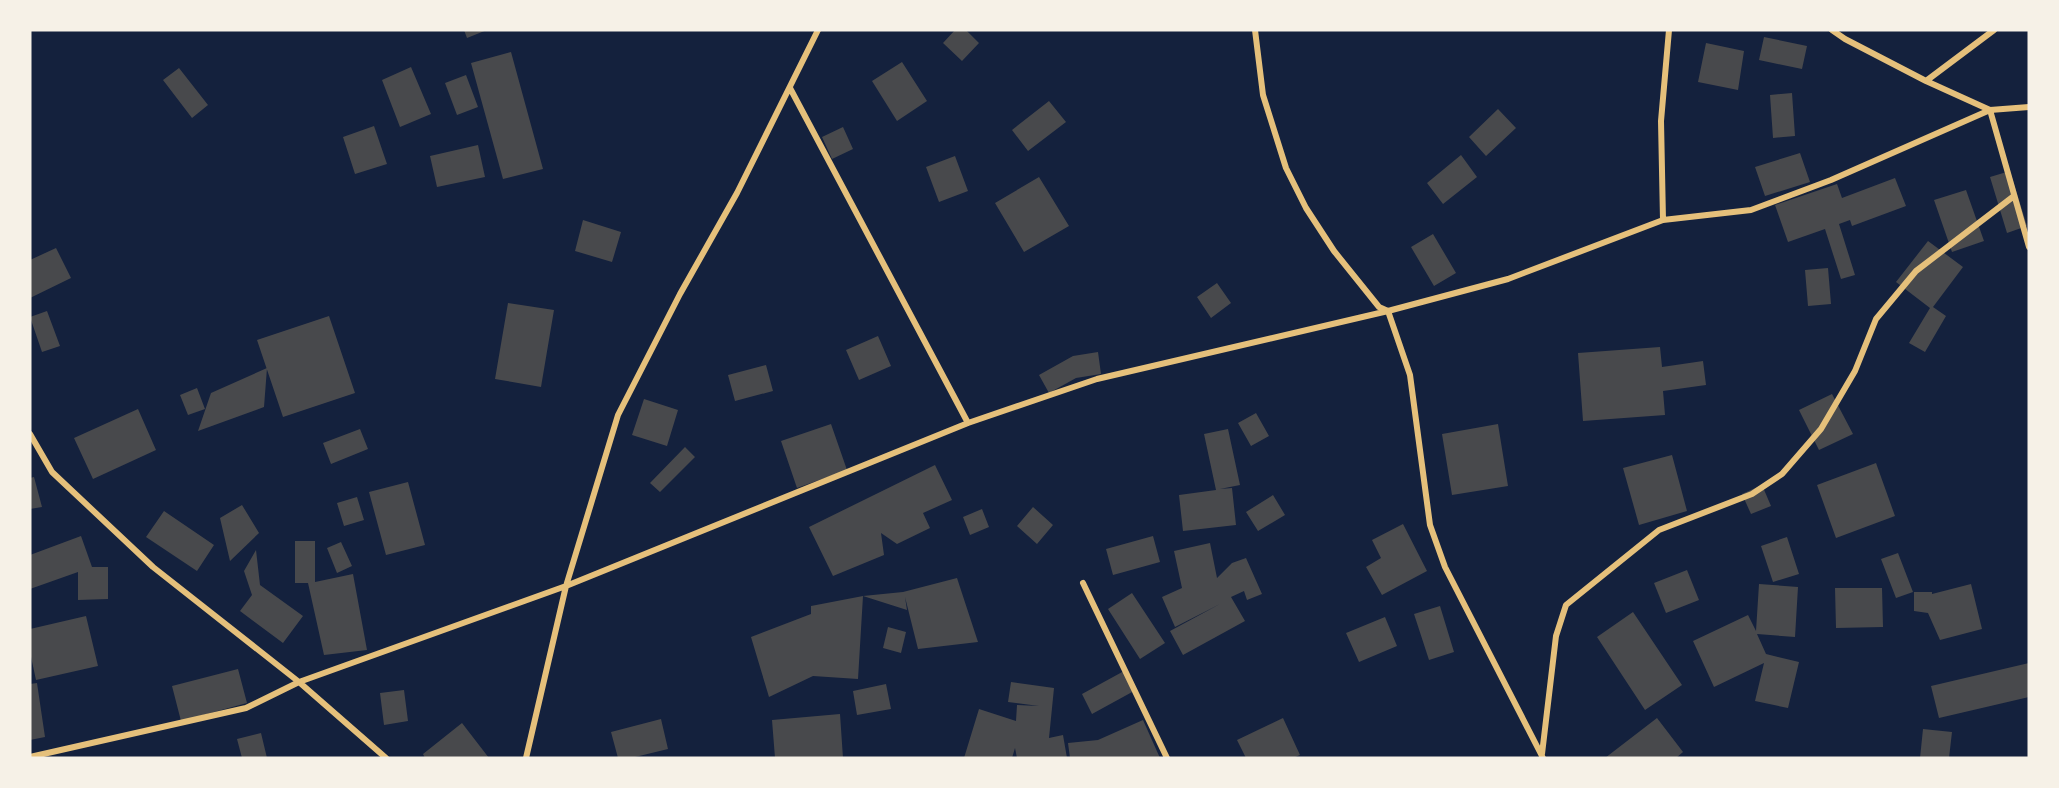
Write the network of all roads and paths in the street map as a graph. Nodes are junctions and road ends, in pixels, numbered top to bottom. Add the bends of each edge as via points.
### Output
1 (818, 30) edge
2 (1255, 30) edge
3 (1669, 30) edge
4 (1832, 30) edge
5 (1994, 30) edge
6 (1926, 81) junction
7 (790, 88) junction
8 (2029, 107) edge
9 (1990, 110) junction
10 (2014, 196) junction
11 (1663, 220) junction
12 (2029, 247) edge
13 (1388, 311) junction
14 (968, 423) junction
15 (30, 434) edge
16 (1083, 583) dead end
17 (566, 586) junction
18 (299, 682) junction
19 (1542, 756) edge
20 (30, 757) edge
21 (386, 758) edge
22 (526, 758) edge
23 (1167, 758) edge

1 - 7 street
2 - 13 street via 1263,95 1286,168 1334,251 1379,308
3 - 11 street via 1661,121
4 - 6 street
5 - 6 street
6 - 9 street
7 - 14 street
7 - 17 street via 618,415
8 - 9 street
9 - 10 street
9 - 11 street via 1831,180 1751,210
10 - 12 street
10 - 19 street via 1916,271 1902,287 1876,319 1855,371 1821,429 1782,474 1752,494 1659,530 1566,605 1556,636
11 - 13 street via 1508,279
13 - 14 street via 1097,379
13 - 19 street via 1410,375 1430,525 1445,567
14 - 17 street
15 - 18 street via 51,472 153,567
16 - 23 street
17 - 18 street
17 - 22 street
18 - 20 street via 246,708
18 - 21 street

